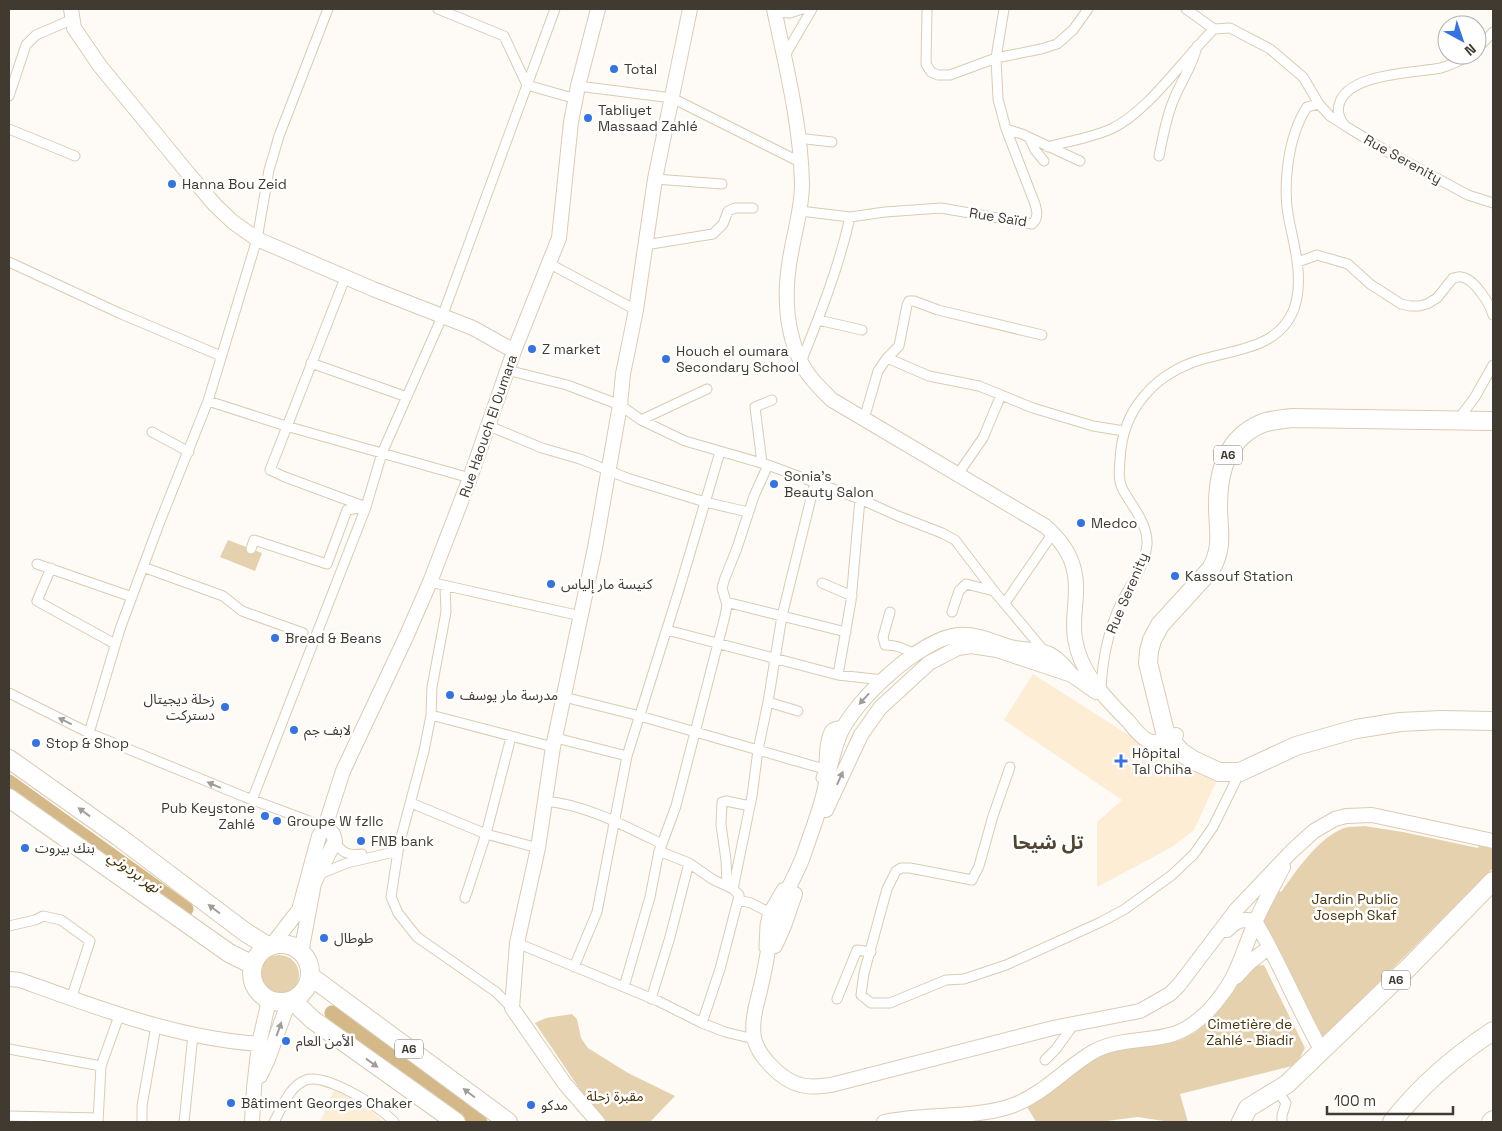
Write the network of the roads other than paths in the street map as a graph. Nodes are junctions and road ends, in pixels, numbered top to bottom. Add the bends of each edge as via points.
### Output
1 (328, 9) edge
2 (438, 9) edge
3 (555, 9) edge
4 (598, 9) edge
5 (802, 9) edge
6 (812, 9) edge
7 (927, 9) edge
8 (1004, 9) edge
9 (1088, 9) edge
10 (1186, 9) edge
11 (688, 10) edge
12 (775, 10) edge
13 (71, 14) edge
14 (1214, 29) junction
15 (1198, 45) junction
16 (784, 58) junction
17 (996, 58) junction
18 (1450, 65) edge
19 (527, 85) junction
20 (577, 92) junction
21 (9, 96) edge
22 (672, 98) junction
23 (1319, 104) junction
24 (1347, 127) junction
25 (9, 129) edge
26 (1006, 129) junction
27 (1028, 137) junction
28 (798, 138) junction
29 (832, 142) dead end
30 (1048, 147) junction
31 (75, 156) dead end
32 (1159, 156) dead end
33 (1044, 161) dead end
34 (1080, 161) dead end
35 (800, 162) junction
36 (655, 179) junction
37 (722, 184) dead end
38 (1493, 202) edge
39 (753, 208) dead end
40 (800, 211) junction
41 (850, 217) junction
42 (257, 239) junction
43 (645, 245) junction
44 (9, 262) edge
45 (1298, 262) junction
46 (550, 264) junction
47 (345, 278) junction
48 (636, 310) junction
49 (1493, 315) edge
50 (442, 317) junction
51 (818, 320) junction
52 (862, 330) dead end
53 (1042, 335) dead end
54 (514, 351) junction
55 (221, 356) junction
56 (887, 358) junction
57 (801, 362) junction
58 (311, 364) junction
59 (1493, 365) edge
60 (507, 370) junction
61 (707, 389) dead end
62 (1001, 395) junction
63 (406, 397) junction
64 (208, 400) junction
65 (772, 400) dead end
66 (620, 405) junction
67 (864, 419) junction
68 (641, 420) junction
69 (1493, 420) edge
70 (1457, 421) junction
71 (286, 426) junction
72 (489, 426) junction
73 (1124, 430) junction
74 (152, 432) dead end
75 (189, 452) junction
76 (720, 452) junction
77 (382, 453) junction
78 (765, 464) junction
79 (609, 471) junction
80 (958, 474) junction
81 (470, 478) junction
82 (815, 482) junction
83 (860, 499) junction
84 (705, 502) junction
85 (366, 507) junction
86 (748, 512) junction
87 (1053, 533) junction
88 (251, 549) dead end
89 (37, 564) dead end
90 (143, 567) junction
91 (51, 568) junction
92 (430, 582) junction
93 (822, 583) dead end
94 (445, 586) junction
95 (994, 591) junction
96 (852, 596) junction
97 (132, 597) junction
98 (726, 602) junction
99 (1005, 603) junction
100 (890, 612) dead end
101 (952, 612) dead end
102 (581, 616) junction
103 (782, 616) junction
104 (667, 630) junction
105 (846, 632) junction
106 (303, 633) dead end
107 (958, 641) junction
108 (718, 643) junction
109 (115, 644) junction
110 (919, 652) junction
111 (1045, 652) junction
112 (774, 659) junction
113 (929, 663) junction
114 (838, 675) junction
115 (1072, 675) junction
116 (883, 680) junction
117 (9, 693) edge
118 (1104, 695) junction
119 (564, 697) junction
120 (768, 702) junction
121 (798, 711) dead end
122 (431, 715) junction
123 (640, 716) junction
124 (1493, 720) edge
125 (845, 725) junction
126 (88, 732) junction
127 (695, 732) junction
128 (1167, 735) junction
129 (510, 737) junction
130 (554, 743) junction
131 (758, 750) junction
132 (627, 756) junction
133 (9, 759) edge
134 (1010, 767) dead end
135 (824, 769) junction
136 (1240, 772) junction
137 (9, 798) edge
138 (252, 800) junction
139 (545, 801) junction
140 (411, 803) junction
141 (750, 806) junction
142 (819, 809) junction
143 (614, 821) junction
144 (325, 827) junction
145 (486, 834) junction
146 (1493, 841) edge
147 (339, 846) junction
148 (661, 847) junction
149 (398, 848) junction
150 (538, 848) junction
151 (1292, 851) junction
152 (689, 863) junction
153 (344, 864) junction
154 (799, 873) junction
155 (317, 875) junction
156 (1493, 881) edge
157 (730, 887) junction
158 (465, 898) dead end
159 (1246, 899) junction
160 (738, 900) junction
161 (1258, 915) junction
162 (779, 916) junction
163 (294, 917) junction
164 (9, 926) edge
165 (245, 932) junction
166 (306, 932) junction
167 (1248, 940) junction
168 (517, 943) junction
169 (270, 946) junction
170 (1270, 950) junction
171 (871, 952) junction
172 (229, 953) junction
173 (301, 953) junction
174 (1198, 960) junction
175 (252, 965) junction
176 (574, 967) junction
177 (9, 979) edge
178 (316, 981) junction
179 (1230, 983) junction
180 (762, 985) junction
181 (624, 987) junction
182 (71, 999) junction
183 (651, 999) junction
184 (837, 999) dead end
185 (270, 1000) junction
186 (295, 1004) junction
187 (512, 1008) junction
188 (119, 1016) junction
189 (702, 1023) junction
190 (1074, 1024) junction
191 (156, 1026) junction
192 (1493, 1031) edge
193 (193, 1035) junction
194 (754, 1039) junction
195 (259, 1044) junction
196 (9, 1049) edge
197 (1322, 1051) junction
198 (1045, 1060) dead end
199 (101, 1066) junction
200 (1296, 1075) junction
201 (254, 1088) junction
202 (1277, 1090) junction
203 (9, 1116) edge
204 (98, 1120) edge
205 (142, 1122) edge
206 (184, 1122) edge
207 (252, 1122) edge
208 (274, 1122) edge
209 (394, 1122) edge
210 (456, 1122) edge
211 (508, 1122) edge
212 (598, 1122) edge
213 (884, 1122) edge
214 (1231, 1122) edge
215 (1242, 1122) edge
216 (1282, 1122) edge
217 (1392, 1122) edge

1 - 42 street via 279,136 269,170
2 - 19 street via 504,36
3 - 19 street
4 - 20 street, Rue Haouch El Oumara
5 - 12 street via 790,13
6 - 16 street
7 - 17 street via 926,64 931,72 950,75
8 - 17 street, Rue Saïd
9 - 17 street via 1057,44
10 - 14 street, Rue Serenity
11 - 22 street
12 - 16 street
13 - 21 street via 36,35 26,45
13 - 42 street via 74,28 100,66 187,172 221,211
14 - 15 street
14 - 23 street, Rue Serenity via 1230,28 1270,49 1303,77
15 - 30 street via 1154,94 1112,128
15 - 32 street via 1195,58 1174,98
16 - 28 street
17 - 26 street, Rue Saïd via 998,99
18 - 24 street via 1360,83 1344,94 1339,102 1340,118
19 - 20 street
19 - 50 street
20 - 22 street
20 - 46 street, Rue Haouch El Oumara via 559,238
22 - 35 street
22 - 36 street
23 - 24 street, Rue Serenity
23 - 45 street, Rue Serenity via 1307,107 1299,121 1287,170 1289,218
24 - 38 street, Rue Serenity via 1468,195
25 - 31 street
26 - 27 street
26 - 41 street, Rue Saïd via 1038,213 1032,224 941,208
27 - 30 street
27 - 33 street
28 - 29 street
28 - 35 street
30 - 34 street
35 - 40 street
36 - 37 street
36 - 43 street
39 - 43 street via 728,210 723,224 713,234
40 - 41 street, Rue Saïd
40 - 57 street via 786,290 787,314
41 - 51 street via 845,242
42 - 47 street
42 - 55 street
43 - 48 street
44 - 55 street
45 - 49 street via 1317,255 1348,264 1370,284 1401,304 1410,306 1427,304 1437,298 1453,278 1462,277 1469,280 1485,298
45 - 73 street, Rue Serenity via 1294,307 1288,322 1279,332 1260,344 1191,363 1166,376 1146,393
46 - 48 street
46 - 54 street, Rue Haouch El Oumara
47 - 50 street
47 - 58 street
48 - 66 street
50 - 54 street via 473,328
50 - 63 street
51 - 52 street
51 - 57 street
53 - 56 street via 910,301 899,346
54 - 60 street, Rue Haouch El Oumara
55 - 64 street
56 - 62 street via 929,376 967,383
56 - 67 street via 878,371
57 - 67 street via 832,400
58 - 63 street
58 - 71 street
59 - 70 street
60 - 66 street via 567,385
60 - 72 street, Rue Haouch El Oumara
61 - 68 street
62 - 73 street via 1093,426
62 - 80 street via 983,438
63 - 77 street
64 - 71 street
64 - 75 street
65 - 78 street via 755,407
66 - 68 street
66 - 79 street
67 - 80 street
68 - 76 street via 685,441
69 - 70 highway, A6
70 - 128 highway, A6 via 1292,418 1267,422 1240,437 1224,462 1218,506 1220,548 1216,560 1160,625 1152,640 1148,663
71 - 77 street
71 - 85 street via 270,470
72 - 79 street
72 - 81 street, Rue Haouch El Oumara
73 - 118 street, Rue Serenity via 1118,476 1142,523 1147,544 1109,635 1104,656
74 - 75 street
75 - 90 street
76 - 78 street
76 - 84 street
77 - 81 street
77 - 85 street
78 - 82 street
78 - 86 street
79 - 84 street
79 - 102 street
80 - 87 street
81 - 92 street, Rue Haouch El Oumara
82 - 83 street
82 - 103 street
83 - 95 street via 955,540
83 - 96 street
84 - 86 street
84 - 104 street
85 - 88 street via 346,510 327,564 254,540
85 - 138 street
86 - 98 street via 722,588
87 - 99 street
87 - 118 street via 1063,544 1074,570 1077,588 1075,639 1079,656 1086,672
89 - 91 street
90 - 97 street
90 - 106 street via 223,596 242,610
91 - 97 street
91 - 109 street via 38,600
92 - 94 street
92 - 144 street, Rue Haouch El Oumara via 343,771
93 - 96 street
94 - 102 street
94 - 122 street via 446,612 433,680
95 - 99 street
95 - 101 street via 966,584 959,591
96 - 105 street
97 - 109 street
98 - 103 street
98 - 108 street
99 - 111 street
100 - 110 street via 883,637 885,644
102 - 119 street
103 - 105 street
103 - 112 street
104 - 108 street
104 - 123 street
105 - 114 street
107 - 110 street via 940,640
107 - 111 street via 981,637 1016,649
107 - 113 street
107 - 115 street
108 - 112 street
108 - 127 street
109 - 126 street
110 - 113 street
110 - 116 street
111 - 115 street
112 - 114 street
112 - 120 street
154 -> 113 street via 861,734 891,697
114 - 116 street
115 - 118 street
116 -> 125 street
126 -> 117 street
118 - 128 street via 1144,739
119 - 123 street
119 - 130 street
120 - 121 street
120 - 131 street
122 - 129 street
122 - 140 street
123 - 127 street
123 - 132 street
124 - 136 highway, A6 via 1400,722 1356,729 1296,746
125 - 135 street via 834,726 830,730
125 - 142 street via 832,756
138 -> 126 street
127 - 131 street
127 - 148 street via 676,806
128 - 136 highway, A6 via 1186,748 1193,760 1219,772
129 - 130 street
129 - 145 street
130 - 132 street
130 - 139 street
131 - 135 street
131 - 141 street
132 - 143 street
165 -> 133 highway
134 - 171 street via 972,880 910,868 896,871 887,889
135 - 142 street via 817,801
136 - 171 street via 1213,828 1194,854 1172,875 1101,922 1006,965 946,980 890,1003 871,1003 861,995
137 - 172 highway
138 - 144 street
139 - 143 street via 565,803
139 - 150 street
140 - 145 street
140 - 149 street
141 - 157 street
141 - 157 street via 726,801 720,807
142 - 154 street
143 - 148 street
143 - 176 street via 596,912
144 - 147 street
144 - 163 street, Rue Haouch El Oumara via 319,836 302,904
145 - 150 street
145 - 158 street
146 - 151 street via 1359,814 1324,824
147 - 149 street via 349,855
147 - 153 street
147 - 155 street
148 - 152 street
148 - 181 street
149 - 153 street
149 - 187 street via 391,890 392,902 398,913 417,937 496,992
150 - 168 street
151 - 159 street
151 - 161 street
152 - 157 street
152 - 183 street
153 - 155 street
154 - 162 street
155 - 166 street
156 - 197 highway, A6
157 - 160 street via 739,895
159 - 161 street
159 - 174 street
160 - 162 street
160 - 189 street
161 - 167 street
161 - 170 street
161 - 174 street via 1236,922
162 - 180 street
162 - 180 street via 764,935
163 - 166 street via 294,931
163 - 169 street, Rue Haouch El Oumara
164 - 182 street via 43,916 61,920 90,941
165 - 169 highway
165 - 172 highway via 242,947
166 - 173 street
167 - 170 street
167 - 179 street
168 - 176 street
168 - 187 street
169 - 173 highway via 283,943
169 - 175 highway
170 - 179 street via 1250,963
170 - 197 street
171 - 184 street via 857,950
172 - 175 highway
173 - 178 highway
174 - 190 street via 1179,985 1140,1011
175 - 185 highway via 254,986
176 - 181 street
177 - 182 street
178 - 186 highway via 304,990
211 -> 178 highway, A6
179 - 213 street via 1206,1013 1188,1027 1173,1034 1119,1043 1093,1052 1032,1096 1008,1107
180 - 194 street via 754,1015
181 - 183 street
182 - 188 street
183 - 189 street
185 - 186 highway
185 - 195 street
201 -> 186 street
186 -> 210 highway, A6
187 - 212 street via 565,1084
188 - 191 street
188 - 199 street
189 - 194 street
190 - 194 street via 831,1085 800,1085 789,1080 765,1060
190 - 198 street
191 - 193 street
191 - 205 street
192 - 217 highway via 1441,1070
193 - 195 street
193 - 206 street
195 - 201 street
196 - 199 street
197 - 200 highway, A6
199 - 204 street
200 - 202 highway, A6
200 - 214 highway, A6 via 1273,1082 1242,1099 1233,1112
201 - 207 street
202 - 215 highway, A6 via 1248,1108
202 - 216 street via 1286,1103
203 - 204 street
208 - 209 street via 292,1090 313,1078 362,1098

